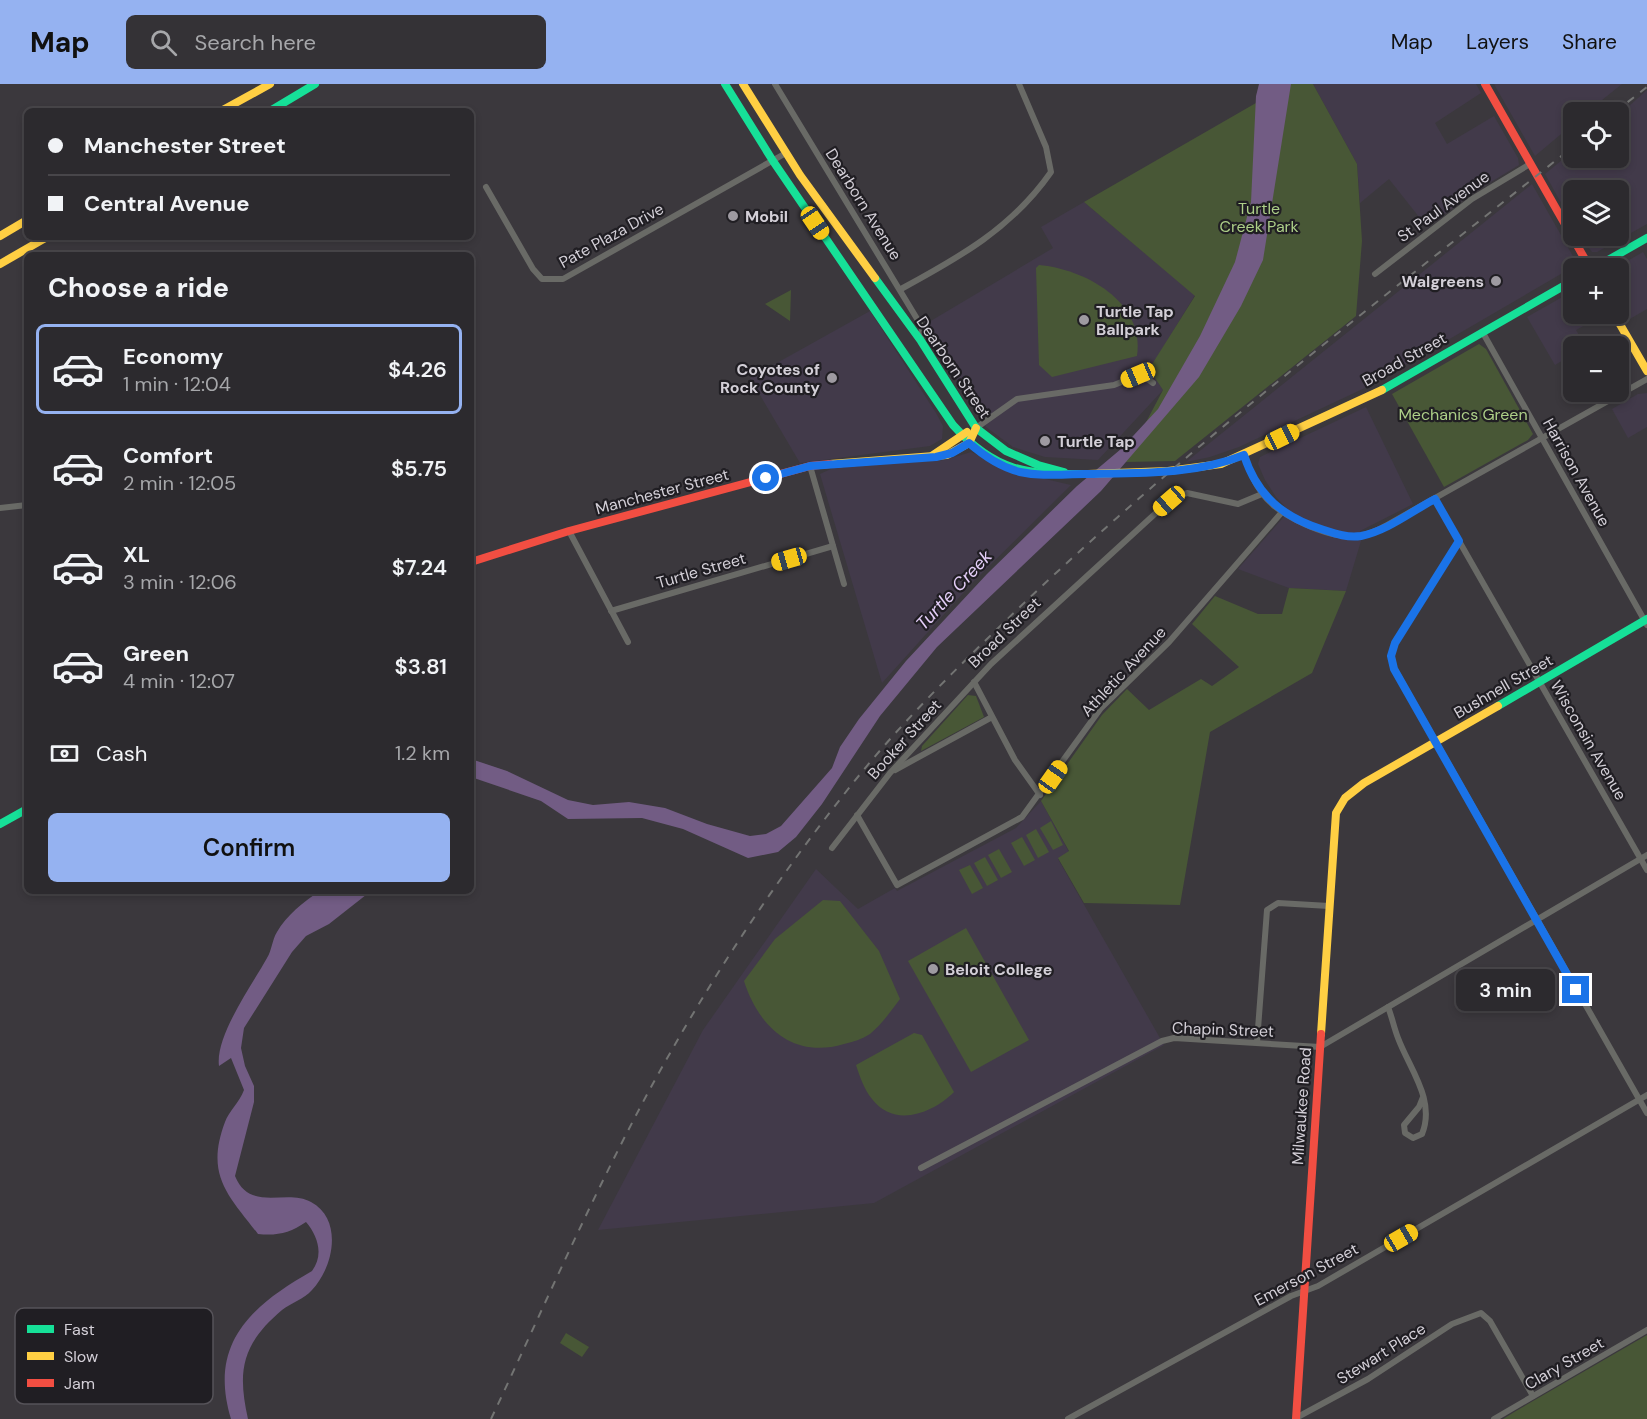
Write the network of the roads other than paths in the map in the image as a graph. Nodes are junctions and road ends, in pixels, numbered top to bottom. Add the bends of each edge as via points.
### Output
1 (270, 84) edge
2 (315, 84) edge
3 (725, 84) edge
4 (743, 84) edge
5 (775, 84) edge
6 (1019, 84) edge
7 (1485, 84) edge
8 (226, 108) edge
9 (275, 108) edge
10 (786, 153) junction
11 (773, 161) junction
12 (1530, 164) junction
13 (486, 187) dead end
14 (24, 222) edge
15 (0, 236) edge
16 (1647, 238) edge
17 (42, 240) edge
18 (1586, 258) edge
19 (1610, 258) edge
20 (0, 264) edge
21 (1375, 273) dead end
22 (1563, 286) edge
23 (901, 289) junction
24 (1620, 324) edge
25 (1483, 333) junction
26 (921, 341) junction
27 (1647, 371) edge
28 (1647, 379) edge
29 (1153, 383) dead end
30 (976, 428) junction
31 (961, 435) junction
32 (1543, 440) junction
33 (969, 443) junction
34 (1244, 455) junction
35 (928, 457) junction
36 (810, 466) junction
37 (1075, 474) junction
38 (1262, 494) junction
39 (1435, 499) junction
40 (24, 505) edge
41 (0, 508) edge
42 (1282, 512) junction
43 (568, 531) junction
44 (1459, 541) junction
45 (833, 546) junction
46 (474, 561) edge
47 (844, 584) dead end
48 (611, 611) junction
49 (1646, 621) edge
50 (628, 642) dead end
51 (974, 682) junction
52 (1540, 682) junction
53 (992, 717) junction
54 (1435, 742) junction
55 (890, 773) junction
56 (1041, 795) junction
57 (1345, 798) joint
58 (24, 811) edge
59 (857, 815) junction
60 (0, 824) edge
61 (832, 848) dead end
62 (1644, 857) edge
63 (1647, 870) edge
64 (1329, 906) junction
65 (1535, 920) junction
66 (1388, 1007) junction
67 (1257, 1042) junction
68 (1320, 1047) junction
69 (1647, 1095) edge
70 (1423, 1097) junction
71 (1639, 1099) junction
72 (1647, 1113) edge
73 (921, 1168) dead end
74 (1304, 1290) junction
75 (1647, 1330) edge
76 (1533, 1396) junction
77 (1296, 1418) edge
78 (1068, 1419) edge
79 (1494, 1419) edge

1 - 8 main road
2 - 9 main road
3 - 11 main road, Dearborn Street
4 - 10 main road, Dearborn Street
5 - 23 street, Dearborn Avenue
6 - 23 street via 1046,147 1051,172 996,232
7 - 12 main road
10 - 11 street, Pate Plaza Drive
10 - 26 main road, Dearborn Street
11 - 13 street, Pate Plaza Drive via 554,281 542,279 534,269
11 - 31 main road, Dearborn Street
12 - 18 main road
12 - 21 street, St Paul Avenue via 1472,199
14 - 15 main road
16 - 19 main road
17 - 20 main road
22 - 25 main road, Broad Street
23 - 26 street, Dearborn Avenue via 922,327
24 - 27 main road
25 - 32 street, Harrison Avenue
25 - 34 main road, Broad Street via 1373,394
26 - 30 main road, Dearborn Street
28 - 32 street
29 - 30 street via 1141,374 1113,385 1017,399
30 - 31 main road, Manchester Street
30 - 33 main road
30 - 37 main road, Dearborn Street via 1006,451 1038,465
31 - 33 main road, Dearborn Street
31 - 35 main road, Manchester Street
32 - 39 street
32 - 49 street, Harrison Avenue
33 - 35 main road, Manchester Street via 947,455
33 - 37 main road, Dearborn Street via 1008,469 1042,475
34 - 37 main road, Broad Street via 1221,465
34 - 38 street
35 - 36 main road, Manchester Street
36 - 43 main road, Manchester Street
36 - 45 street
38 - 42 street
38 - 51 street, Broad Street via 1231,505 1187,493 1174,497
39 - 42 street via 1359,536 1321,529
39 - 44 street, Wisconsin Avenue
40 - 41 street
42 - 56 street, Athletic Avenue via 1169,642 1101,708
43 - 46 main road, Manchester Street
43 - 48 street
44 - 52 street, Wisconsin Avenue
44 - 54 street via 1395,643 1391,656 1394,669
45 - 47 street
45 - 48 street, Turtle Street
48 - 50 street
49 - 52 main road, Bushnell Street
51 - 53 street
51 - 55 street, Booker Street
52 - 54 main road, Bushnell Street
52 - 62 street, Wisconsin Avenue
53 - 55 street
53 - 56 street via 1015,760
54 - 57 main road, Bushnell Street
54 - 65 street
55 - 59 street, Booker Street
56 - 59 street, Athletic Avenue via 1012,824 897,885
57 - 64 main road, Milwaukee Road via 1335,813
58 - 60 main road
59 - 61 street
62 - 63 street, Wisconsin Avenue
62 - 65 street
64 - 67 street via 1278,903 1269,907 1265,918
64 - 68 main road, Milwaukee Road
65 - 66 street
65 - 71 street
66 - 68 street
66 - 70 street
67 - 68 street, Chapin Street
67 - 73 street, Chapin Street via 1174,1038 1162,1041
68 - 74 main road, Milwaukee Road
69 - 71 street, Emerson Street
70 - 70 street via 1404,1125 1405,1133 1413,1138 1424,1130
71 - 72 street
71 - 74 street, Emerson Street via 1318,1286
74 - 77 main road, Milwaukee Road
74 - 78 street, Emerson Street
75 - 76 street, Clary Street
76 - 77 street, Stewart Place via 1490,1321 1481,1313 1452,1324 1368,1379
76 - 79 street, Clary Street

